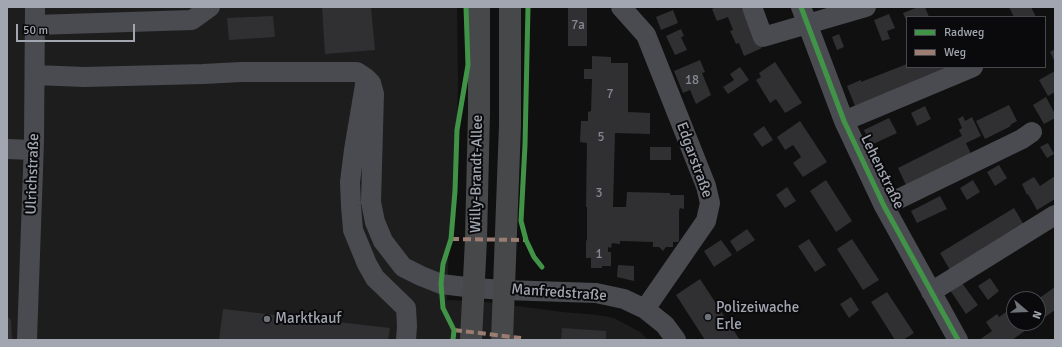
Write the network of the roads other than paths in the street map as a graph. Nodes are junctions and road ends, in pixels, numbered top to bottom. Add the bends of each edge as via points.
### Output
1 (210, 7) edge
2 (479, 7) edge
3 (510, 7) edge
4 (621, 7) edge
5 (752, 7) edge
6 (866, 7) edge
7 (804, 15) edge
8 (35, 16) edge
9 (971, 68) edge
10 (35, 74) junction
11 (366, 78) junction
12 (844, 121) junction
13 (1032, 132) dead end
14 (7, 149) edge
15 (33, 150) junction
16 (884, 206) junction
17 (1055, 215) edge
18 (474, 288) junction
19 (505, 290) junction
20 (931, 292) junction
21 (645, 309) junction
22 (27, 340) edge
23 (406, 340) edge
24 (471, 340) edge
25 (502, 340) edge
26 (676, 340) edge
27 (958, 340) edge

1 - 8 street via 192,20
2 - 18 main road, Willy-Brandt-Allee
3 - 19 main road, Willy-Brandt-Allee via 510,125
4 - 21 street, Edgarstraße via 646,35 706,186 710,203 706,221
5 - 7 street via 763,37
6 - 7 street
7 - 12 street, Lehenstraße
8 - 10 street, Ulrichstraße
9 - 12 street
10 - 11 street via 84,76 357,72
10 - 15 street, Ulrichstraße
11 - 18 street, Manfredstraße via 374,94 371,202 375,222 383,241 403,267 441,284
11 - 23 street via 350,182 353,230 375,278 406,308
12 - 16 street, Lehenstraße
13 - 16 street
14 - 15 street
15 - 22 street, Ulrichstraße
16 - 20 street, Lehenstraße
17 - 20 street
18 - 19 street, Manfredstraße
18 - 24 main road, Willy-Brandt-Allee
19 - 21 street, Manfredstraße via 596,293 624,299
19 - 25 main road, Willy-Brandt-Allee
20 - 27 street, Lehenstraße
21 - 26 street, Manfredstraße via 665,325

